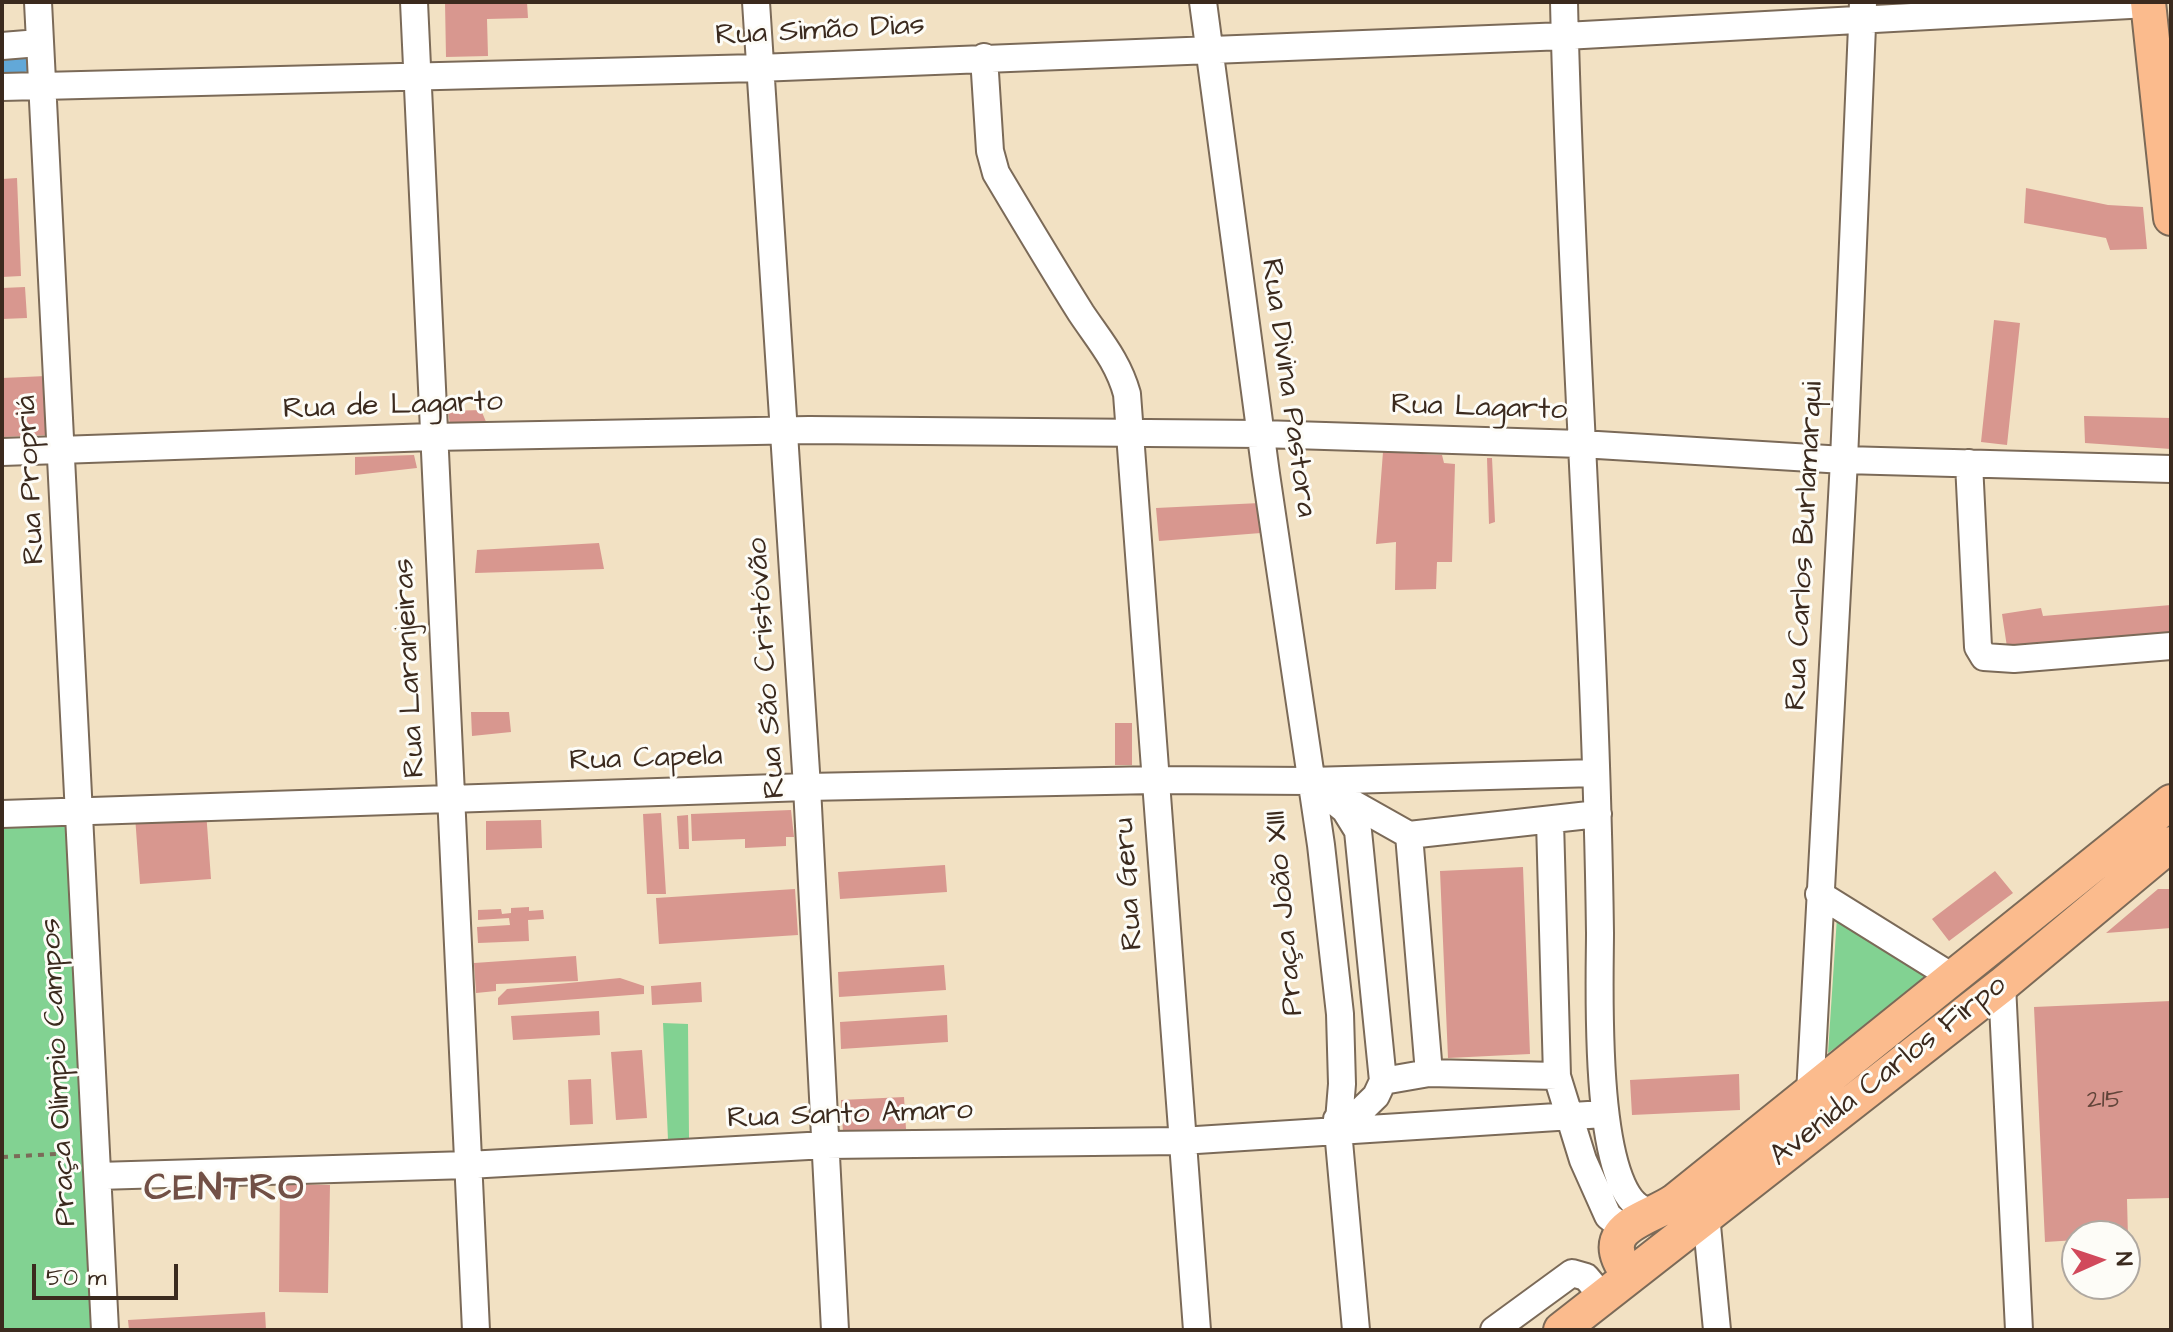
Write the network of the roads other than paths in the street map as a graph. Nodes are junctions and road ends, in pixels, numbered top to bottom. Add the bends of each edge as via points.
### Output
1 (38, 2) edge
2 (414, 2) edge
3 (756, 2) edge
4 (1203, 2) edge
5 (1564, 2) edge
6 (2148, 3) edge
7 (1862, 11) edge
8 (1565, 36) junction
9 (1209, 47) junction
10 (26, 48) edge
11 (984, 57) junction
12 (758, 68) junction
13 (416, 79) junction
14 (69, 85) junction
15 (42, 86) junction
16 (2, 87) edge
17 (2171, 218) edge
18 (785, 430) junction
19 (1130, 433) junction
20 (1261, 434) junction
21 (432, 437) junction
22 (1581, 444) junction
23 (63, 451) junction
24 (2, 452) edge
25 (1844, 460) junction
26 (1969, 463) junction
27 (2171, 469) edge
28 (2171, 646) edge
29 (1596, 773) junction
30 (1155, 780) junction
31 (1310, 781) junction
32 (807, 787) junction
33 (449, 797) junction
34 (2171, 802) edge
35 (80, 812) junction
36 (2, 814) edge
37 (1598, 814) junction
38 (1550, 821) junction
39 (1409, 835) junction
40 (2171, 844) edge
41 (1819, 894) junction
42 (1954, 978) junction
43 (2002, 985) junction
44 (1429, 1073) junction
45 (1557, 1076) junction
46 (1383, 1081) junction
47 (1810, 1094) junction
48 (1570, 1113) junction
49 (1604, 1114) junction
50 (1338, 1133) junction
51 (1181, 1141) junction
52 (826, 1145) junction
53 (97, 1164) junction
54 (468, 1165) junction
55 (1634, 1210) junction
56 (1706, 1215) junction
57 (1629, 1275) junction
58 (1602, 1296) junction
59 (105, 1330) edge
60 (476, 1330) edge
61 (835, 1330) edge
62 (1197, 1330) edge
63 (1356, 1330) edge
64 (1494, 1330) edge
65 (1561, 1330) edge
66 (1717, 1330) edge
67 (2019, 1330) edge

1 - 10 street, Rua Propriá
2 - 13 street, Rua Laranjeiras
3 - 12 street, Rua São Cristóvão
4 - 9 street, Rua Divina Pastora
5 - 8 street
6 - 7 street, Rua Simão Dias
6 - 17 main road
7 - 8 street, Rua Simão Dias
7 - 25 street, Rua Carlos Burlamarqui
8 - 9 street, Rua Simão Dias
8 - 22 street
9 - 11 street, Rua Simão Dias
9 - 20 street, Rua Divina Pastora
10 - 14 street
10 - 15 street, Rua Propriá
11 - 12 street, Rua Simão Dias
11 - 19 street, Rua Geru via 996,173 1121,372
12 - 13 street, Rua Simão Dias
12 - 18 street, Rua São Cristóvão
13 - 14 street, Rua Simão Dias
13 - 21 street, Rua Laranjeiras
14 - 15 street, Rua Simão Dias
15 - 16 street, Rua Simão Dias
15 - 23 street, Rua Propriá
18 - 19 street, Rua Lagarto
18 - 21 street, Rua de Lagarto
18 - 32 street, Rua São Cristóvão
19 - 20 street, Rua Lagarto
19 - 30 street, Rua Geru
20 - 22 street, Rua Lagarto
20 - 31 street, Rua Divina Pastora
21 - 23 street, Rua de Lagarto
21 - 33 street, Rua Laranjeiras
22 - 25 street, Rua Lagarto
22 - 29 street
23 - 24 street, Rua de Lagarto
23 - 35 street, Rua Propriá
25 - 26 street, Rua Lagarto
25 - 41 street, Rua Carlos Burlamarqui
26 - 27 street, Rua Lagarto
26 - 28 street via 1978,647 1984,657 2004,660
29 - 31 street, Praça João XIII
29 - 37 street
30 - 31 street, Rua Capela
30 - 32 street, Rua Capela
30 - 51 street, Rua Geru
31 - 39 street
31 - 46 street via 1345,810 1358,831
31 - 50 street, Praça João XIII via 1305,821
32 - 33 street, Rua Capela
32 - 52 street, Rua São Cristóvão
33 - 35 street, Rua Capela
33 - 54 street, Rua Laranjeiras
34 - 42 main road, Avenida Carlos Firpo
35 - 36 street, Rua Capela
35 - 53 street, Praça Olímpio Campos
37 - 38 street
37 - 49 street
38 - 39 street
38 - 45 street
39 - 44 street
40 - 43 main road, Avenida Carlos Firpo
41 - 42 street
41 - 47 street, Rua Carlos Burlamarqui
42 - 47 main road, Avenida Carlos Firpo
43 - 56 main road, Avenida Carlos Firpo
43 - 67 street
44 - 45 street
44 - 46 street
45 - 48 street
46 - 50 street via 1371,1103
47 - 55 main road, Avenida Carlos Firpo via 1664,1209
48 - 49 street, Rua Santo Amaro
48 - 50 street, Rua Santo Amaro
48 - 55 street via 1583,1160 1608,1216 1618,1224
49 - 55 street
50 - 51 street, Rua Santo Amaro
50 - 63 street, Praça João XIII
51 - 52 street, Rua Santo Amaro
51 - 62 street, Rua Geru
52 - 54 street, Rua Santo Amaro
52 - 61 street, Rua São Cristóvão
53 - 54 street, Rua Santo Amaro
53 - 59 street, Praça Olímpio Campos
54 - 60 street, Rua Laranjeiras
55 - 57 main road via 1617,1247
56 - 57 main road, Avenida Carlos Firpo
56 - 66 street
57 - 58 main road, Avenida Carlos Firpo
58 - 64 street via 1586,1277 1572,1273
58 - 65 main road, Avenida Carlos Firpo

